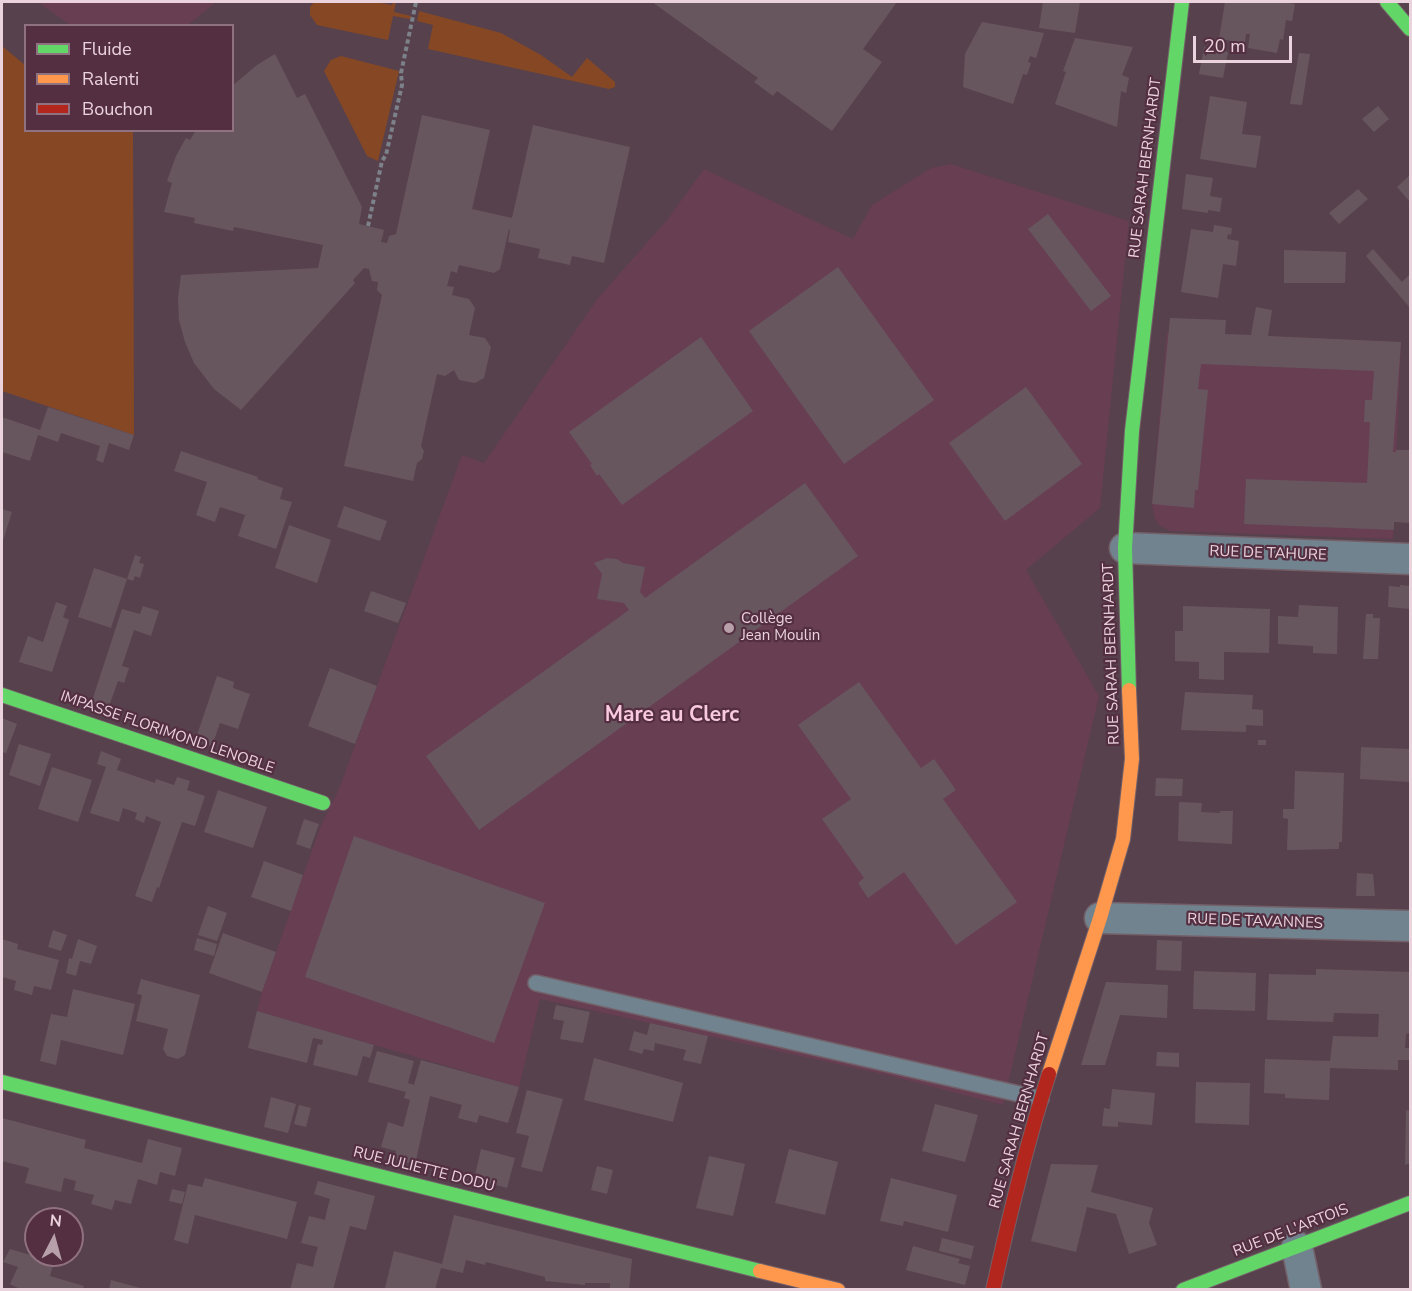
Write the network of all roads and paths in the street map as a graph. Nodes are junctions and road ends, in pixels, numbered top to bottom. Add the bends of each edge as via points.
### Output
1 (416, 2) edge
2 (1182, 2) edge
3 (1387, 2) edge
4 (1410, 29) edge
5 (368, 226) dead end
6 (1125, 548) junction
7 (1410, 559) edge
8 (2, 695) edge
9 (323, 802) dead end
10 (1100, 918) junction
11 (1410, 926) edge
12 (536, 983) dead end
13 (2, 1082) edge
14 (1041, 1099) junction
15 (1410, 1203) edge
16 (1297, 1247) junction
17 (838, 1290) edge
18 (993, 1290) edge
19 (1183, 1290) edge
20 (1306, 1290) edge

1 - 5 path via 402,85
2 - 6 street, RUE SARAH BERNHARDT via 1132,430
3 - 4 street
6 - 7 street, RUE DE TAHURE
6 - 10 street, RUE SARAH BERNHARDT via 1132,759 1123,839
8 - 9 street, IMPASSE FLORIMOND LENOBLE
10 - 11 street, RUE DE TAVANNES
10 - 14 street, RUE SARAH BERNHARDT
12 - 14 lane
13 - 17 street, RUE JULIETTE DODU
14 - 18 street, RUE SARAH BERNHARDT
15 - 16 street, RUE DE L'ARTOIS
16 - 19 street, RUE DE L'ARTOIS
16 - 20 street

